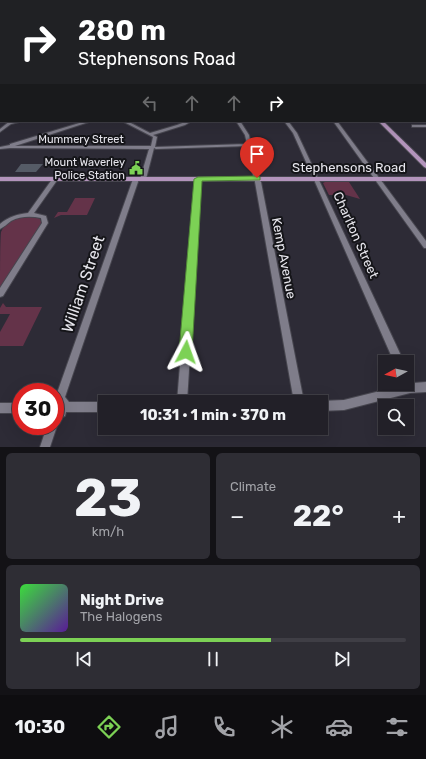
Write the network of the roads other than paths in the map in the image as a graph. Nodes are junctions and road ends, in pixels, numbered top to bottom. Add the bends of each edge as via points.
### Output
1 (11, 122) edge
2 (87, 122) edge
3 (126, 122) edge
4 (189, 122) edge
5 (239, 122) edge
6 (287, 122) edge
7 (336, 122) edge
8 (381, 122) edge
9 (414, 126) dead end
10 (426, 126) edge
11 (0, 131) edge
12 (151, 134) junction
13 (249, 145) junction
14 (10, 146) junction
15 (0, 148) edge
16 (153, 148) junction
17 (424, 164) edge
18 (4, 177) edge
19 (257, 178) junction
20 (55, 179) junction
21 (140, 179) junction
22 (198, 179) junction
23 (317, 179) junction
24 (377, 179) junction
25 (425, 179) edge
26 (30, 215) junction
27 (0, 227) edge
28 (426, 246) edge
29 (0, 294) edge
30 (396, 355) edge
31 (414, 385) edge
32 (426, 387) edge
33 (64, 391) edge
34 (387, 391) edge
35 (183, 395) edge
36 (298, 395) edge
37 (64, 402) edge
38 (98, 406) edge
39 (328, 406) edge
40 (0, 408) edge
41 (12, 408) edge
42 (49, 435) edge
43 (45, 447) edge

1 - 11 street
2 - 14 street
3 - 12 street
4 - 12 street
5 - 13 street, Kemp Avenue via 247,135
6 - 23 street, Charlton Street via 295,133
7 - 24 street
8 - 17 main road
9 - 10 street
12 - 16 street, William Street via 155,138
13 - 16 street, Mummery Street
13 - 19 street, Kemp Avenue
14 - 15 street
14 - 16 street, Mummery Street
16 - 21 street, William Street
18 - 20 main road, Stephensons Road
19 - 22 main road, Stephensons Road
19 - 23 main road, Stephensons Road
19 - 36 street, Kemp Avenue
20 - 21 main road, Stephensons Road
20 - 26 street
21 - 22 main road, Stephensons Road
21 - 33 street, William Street
22 - 35 street
23 - 24 main road, Stephensons Road
23 - 30 street, Charlton Street
24 - 25 main road, Stephensons Road
24 - 28 street
26 - 27 street via 13,217
26 - 29 street via 44,218 45,223
31 - 32 street
34 - 39 street via 344,405
37 - 38 street
40 - 41 street
42 - 43 street

